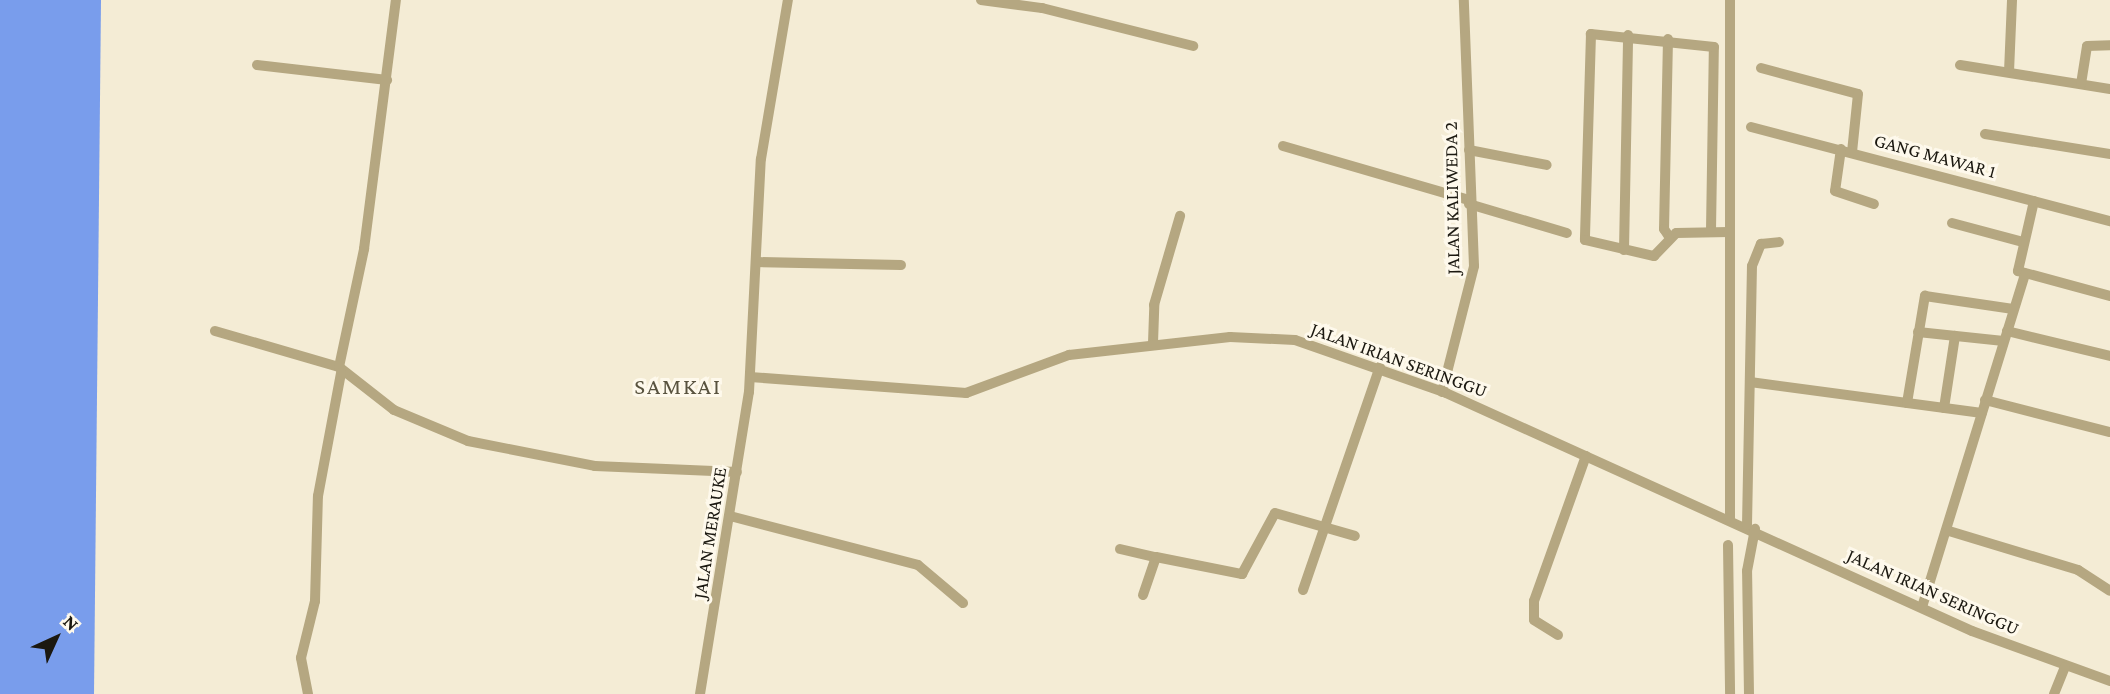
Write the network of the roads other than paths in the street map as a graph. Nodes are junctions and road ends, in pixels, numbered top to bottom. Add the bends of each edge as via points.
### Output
1 (396, 0) edge
2 (788, 0) edge
3 (981, 0) edge
4 (1464, 0) edge
5 (1730, 0) edge
6 (2012, 0) edge
7 (1628, 35) junction
8 (1668, 38) junction
9 (2110, 45) edge
10 (1193, 46) dead end
11 (257, 65) dead end
12 (1960, 65) dead end
13 (1761, 68) dead end
14 (2009, 72) junction
15 (387, 80) junction
16 (2081, 84) junction
17 (2110, 89) edge
18 (1751, 127) dead end
19 (1985, 134) dead end
20 (1283, 146) dead end
21 (1713, 149) junction
22 (1730, 149) junction
23 (1469, 150) junction
24 (1847, 151) junction
25 (2110, 154) edge
26 (1547, 165) dead end
27 (2034, 201) junction
28 (1469, 202) junction
29 (1874, 204) dead end
30 (1180, 216) dead end
31 (2110, 220) edge
32 (1952, 223) dead end
33 (1711, 230) junction
34 (1729, 232) junction
35 (1567, 233) dead end
36 (1670, 238) junction
37 (1779, 242) dead end
38 (2023, 242) junction
39 (1624, 250) junction
40 (756, 262) junction
41 (901, 265) dead end
42 (2025, 274) junction
43 (2110, 296) edge
44 (2013, 309) junction
45 (215, 331) dead end
46 (1918, 332) junction
47 (1955, 336) junction
48 (2005, 336) junction
49 (1153, 344) junction
50 (2110, 356) edge
51 (1380, 368) junction
52 (340, 370) junction
53 (750, 377) junction
54 (1750, 382) junction
55 (1442, 391) junction
56 (1985, 400) junction
57 (1907, 403) junction
58 (1944, 408) junction
59 (1982, 413) junction
60 (2110, 432) edge
61 (1586, 456) junction
62 (737, 472) junction
63 (730, 516) junction
64 (1743, 523) junction
65 (1326, 527) junction
66 (1949, 531) junction
67 (1355, 536) dead end
68 (1728, 545) dead end
69 (1120, 549) dead end
70 (1156, 557) junction
71 (1303, 590) dead end
72 (2110, 591) edge
73 (1143, 595) dead end
74 (963, 603) dead end
75 (1922, 607) junction
76 (1558, 635) dead end
77 (2065, 667) junction
78 (2110, 681) edge
79 (308, 694) edge
80 (700, 694) edge
81 (1730, 694) edge
82 (1749, 694) edge
83 (2054, 694) edge

1 - 15 street
2 - 40 street, JALAN MERAUKE via 764,134
3 - 10 street via 1042,8
4 - 23 street, JALAN KALIWEDA 2
5 - 22 street
6 - 14 street
7 - 8 street
7 - 39 street
7 - 39 street via 1589,37 1583,221 1585,240
8 - 21 street via 1714,47
8 - 36 street via 1664,229
9 - 16 street via 2087,46
11 - 15 street
12 - 14 street
13 - 24 street via 1858,94
14 - 16 street
15 - 52 street via 364,249
16 - 17 street
18 - 24 street, GANG MAWAR 1
19 - 25 street
20 - 28 street
21 - 22 street
21 - 33 street
22 - 34 street
23 - 26 street
23 - 28 street, JALAN KALIWEDA 2
24 - 27 street, GANG MAWAR 1
24 - 29 street via 1835,191
27 - 31 street, GANG MAWAR 1
27 - 38 street
28 - 35 street
28 - 55 street, JALAN KALIWEDA 2 via 1474,266
30 - 49 street via 1154,305
32 - 38 street
33 - 34 street
33 - 36 street
34 - 64 street
36 - 39 street via 1654,256
37 - 54 street via 1761,244 1754,254
38 - 42 street via 2018,268
40 - 41 street
40 - 53 street, JALAN MERAUKE
42 - 43 street
42 - 44 street
44 - 46 street via 1928,295
44 - 48 street
45 - 52 street
46 - 47 street
46 - 57 street
47 - 48 street
47 - 58 street
48 - 50 street
48 - 56 street
49 - 51 street, JALAN IRIAN SERINGGU via 1271,338
49 - 53 street, JALAN IRIAN SERINGGU via 1069,355 966,393
51 - 55 street, JALAN IRIAN SERINGGU
51 - 65 street
52 - 62 street via 394,410 468,441 595,466
52 - 79 street via 325,438 315,601 301,657
53 - 62 street, JALAN MERAUKE
54 - 57 street
54 - 64 street
55 - 61 street, JALAN IRIAN SERINGGU
56 - 59 street
56 - 60 street
57 - 58 street
58 - 59 street
59 - 66 street
61 - 64 street, JALAN IRIAN SERINGGU
61 - 76 street via 1534,601 1534,620
62 - 63 street, JALAN MERAUKE
63 - 74 street via 918,565
63 - 80 street, JALAN MERAUKE
64 - 75 street, JALAN IRIAN SERINGGU
64 - 82 street
65 - 67 street
65 - 70 street via 1275,513 1238,575
65 - 71 street
66 - 72 street via 2078,570
66 - 75 street
68 - 81 street
69 - 70 street
70 - 73 street
75 - 77 street, JALAN IRIAN SERINGGU
77 - 78 street, JALAN IRIAN SERINGGU
77 - 83 street

